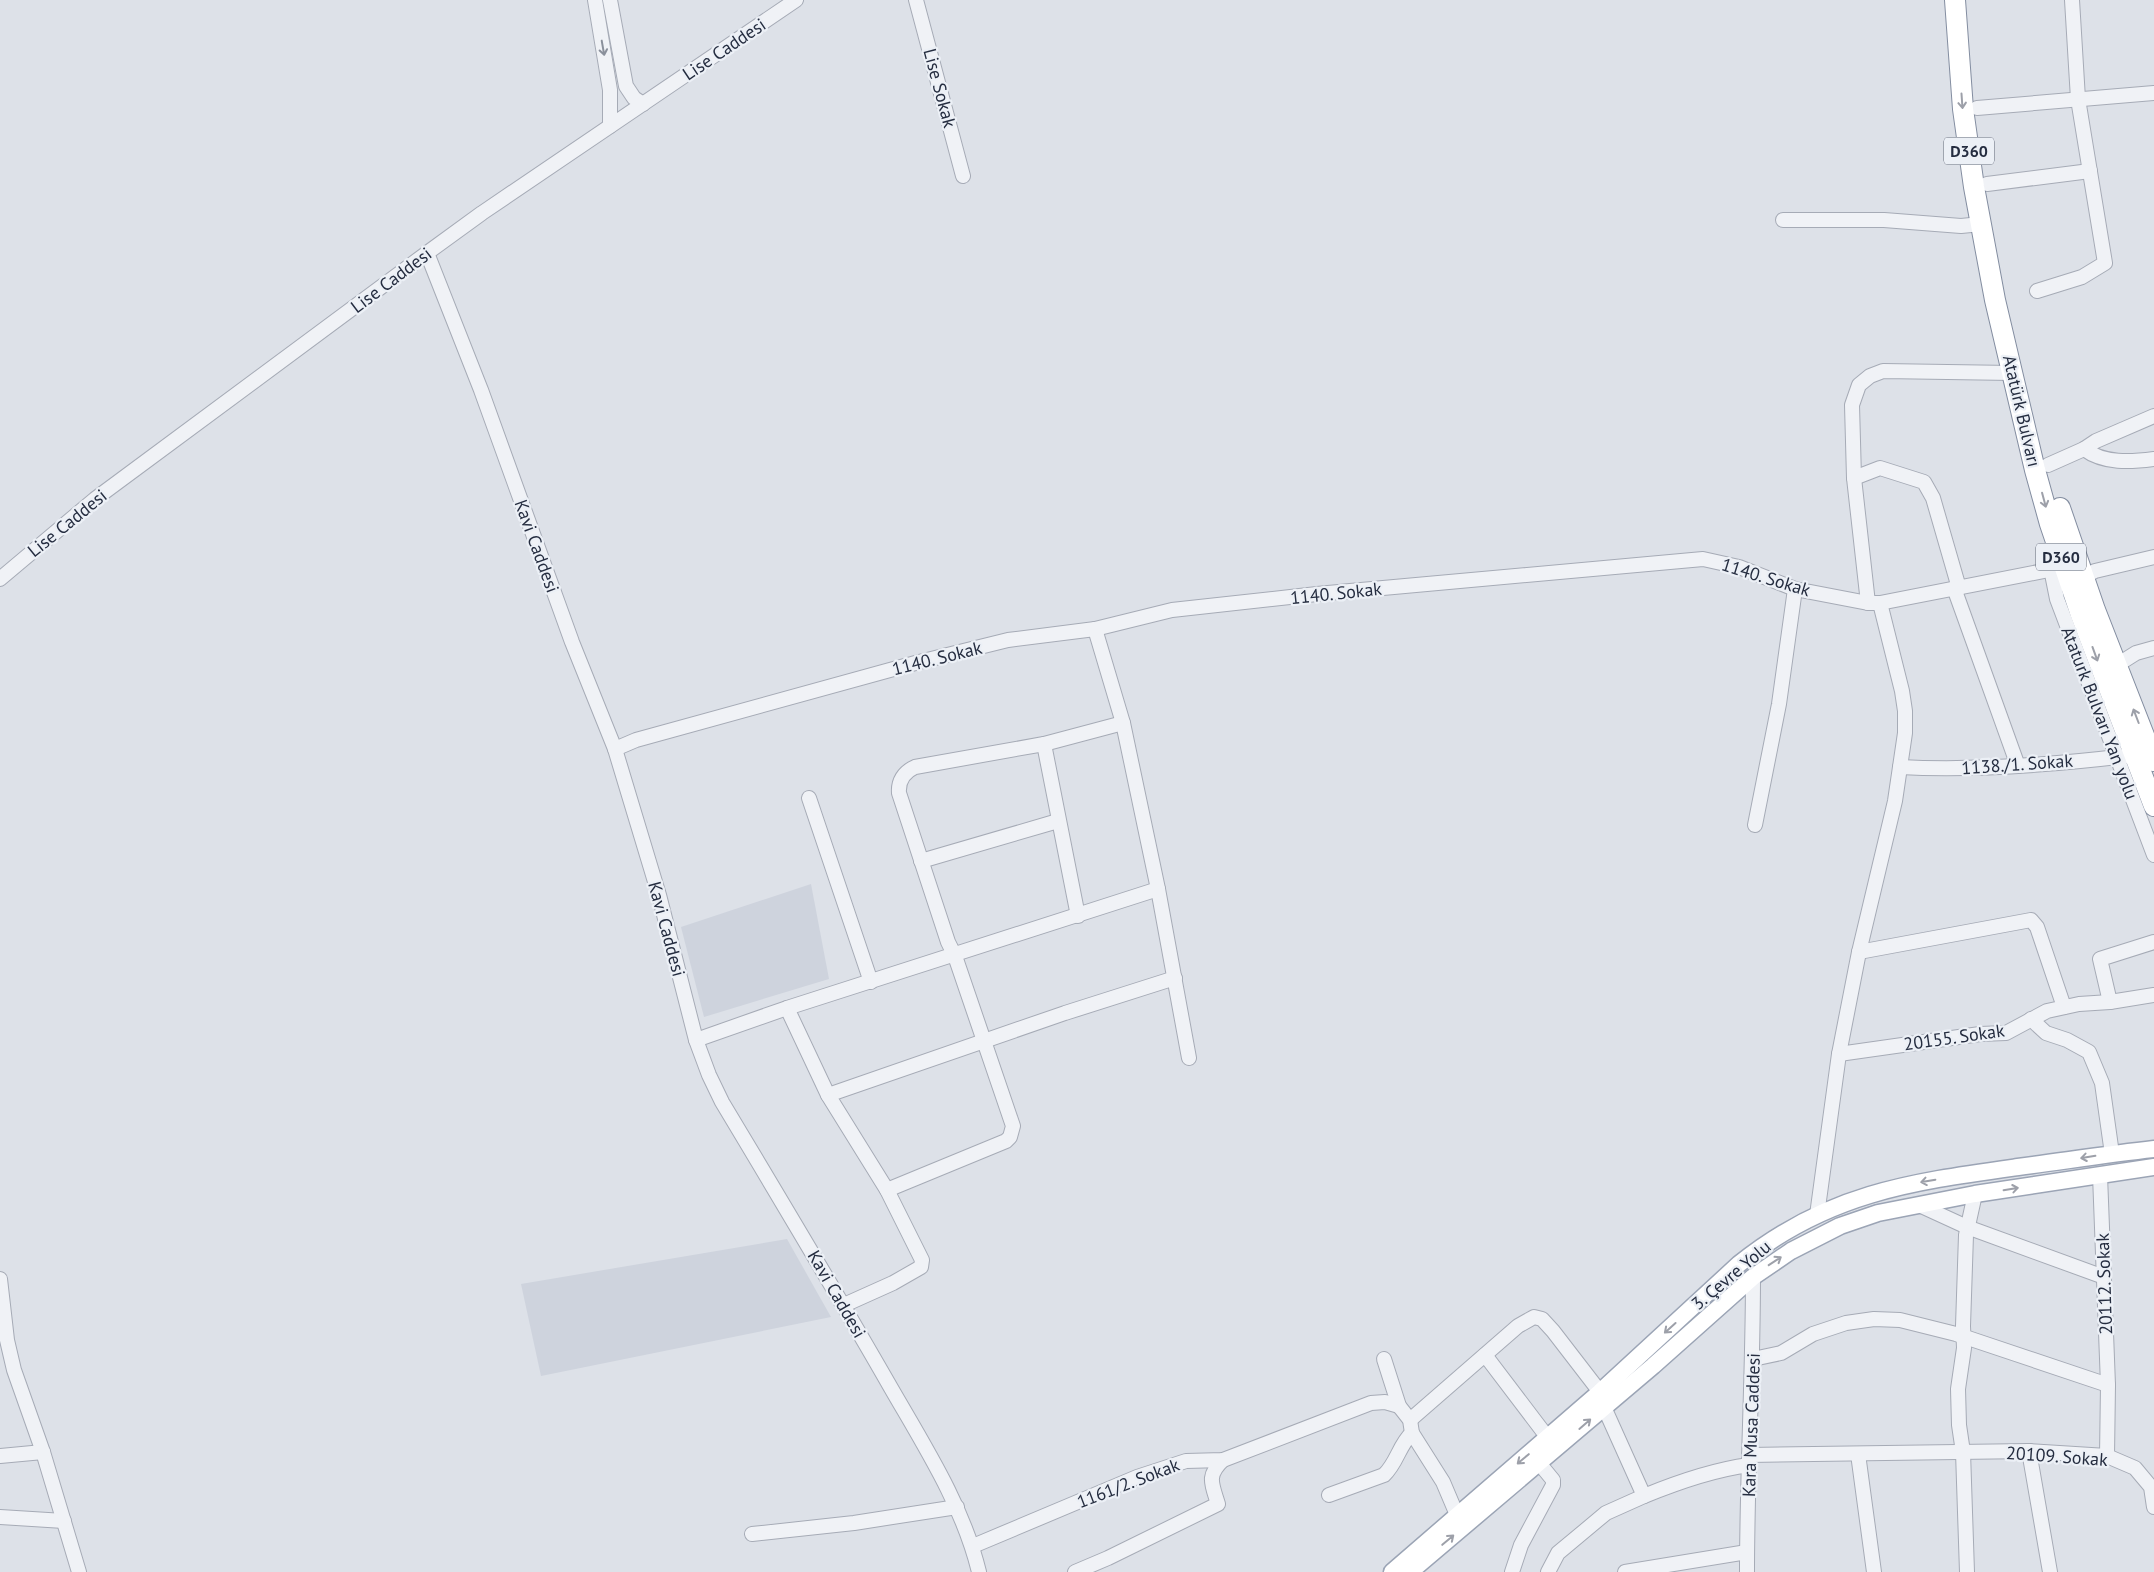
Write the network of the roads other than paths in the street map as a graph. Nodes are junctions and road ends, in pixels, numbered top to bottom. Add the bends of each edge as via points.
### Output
1 (595, 0) edge
2 (610, 0) edge
3 (796, 0) edge
4 (916, 0) edge
5 (1955, 0) edge
6 (1968, 0) edge
7 (2072, 0) edge
8 (780, 5) edge
9 (2154, 93) edge
10 (2078, 99) junction
11 (643, 104) junction
12 (1977, 108) junction
13 (610, 126) junction
14 (2090, 171) junction
15 (963, 176) dead end
16 (1988, 184) junction
17 (1783, 220) dead end
18 (1981, 224) junction
19 (426, 253) junction
20 (2037, 291) dead end
21 (2012, 373) junction
22 (2154, 416) edge
23 (2084, 450) junction
24 (2154, 459) edge
25 (2048, 465) junction
26 (1854, 478) junction
27 (2154, 557) edge
28 (2058, 568) junction
29 (2083, 577) junction
30 (0, 579) edge
31 (1956, 588) junction
32 (1795, 589) junction
33 (1874, 603) junction
34 (1095, 629) junction
35 (2154, 648) edge
36 (2117, 665) junction
37 (1123, 723) junction
38 (1044, 744) junction
39 (614, 749) junction
40 (2126, 756) junction
41 (2154, 761) edge
42 (2018, 766) junction
43 (1900, 767) junction
44 (809, 798) dead end
45 (2154, 806) edge
46 (1058, 821) junction
47 (1755, 826) dead end
48 (2154, 855) edge
49 (921, 861) junction
50 (1158, 889) junction
51 (1078, 916) junction
52 (2154, 942) edge
53 (1860, 952) junction
54 (955, 956) junction
55 (1175, 978) junction
56 (871, 982) junction
57 (2154, 995) edge
58 (2110, 1002) junction
59 (2064, 1007) junction
60 (787, 1008) junction
61 (2031, 1019) junction
62 (696, 1040) junction
63 (985, 1042) junction
64 (1839, 1054) junction
65 (1189, 1058) dead end
66 (828, 1094) junction
67 (2154, 1149) edge
68 (2112, 1154) junction
69 (2154, 1167) edge
70 (2100, 1179) junction
71 (887, 1190) junction
72 (1976, 1194) junction
73 (1919, 1205) junction
74 (1816, 1215) junction
75 (1967, 1227) junction
76 (1753, 1277) junction
77 (2104, 1277) junction
78 (0, 1279) edge
79 (844, 1305) junction
80 (1968, 1338) junction
81 (1485, 1355) junction
82 (1753, 1359) junction
83 (1384, 1360) dead end
84 (7, 1370) edge
85 (2108, 1384) junction
86 (1602, 1400) junction
87 (1399, 1406) junction
88 (1411, 1426) junction
89 (1548, 1438) junction
90 (2029, 1450) junction
91 (43, 1452) junction
92 (1962, 1452) junction
93 (1858, 1454) junction
94 (0, 1456) edge
95 (2107, 1456) junction
96 (1223, 1460) junction
97 (1749, 1460) junction
98 (1539, 1463) junction
99 (1329, 1496) dead end
100 (1644, 1496) junction
101 (956, 1507) junction
102 (2154, 1507) edge
103 (1457, 1515) junction
104 (0, 1517) edge
105 (64, 1521) junction
106 (752, 1534) dead end
107 (973, 1546) junction
108 (1747, 1552) junction
109 (78, 1572) edge
110 (979, 1572) edge
111 (1075, 1572) edge
112 (1392, 1572) edge
113 (1410, 1572) edge
114 (1512, 1572) edge
115 (1548, 1572) edge
116 (1625, 1572) edge
117 (1747, 1572) edge
118 (1874, 1572) edge
119 (1967, 1572) edge
120 (2050, 1572) edge

1 -> 13 street via 610,90
2 - 11 street via 626,86
3 - 8 street, Lise Caddesi
4 - 15 street, Lise Sokak
5 -> 18 highway, Atatürk Bulvarı / D360 via 1963,109
6 - 12 highway, Atatürk Bulvarı / D360
7 - 10 street
8 - 11 street, Lise Caddesi
9 - 10 street
10 - 12 street
10 - 14 street
11 - 13 street, Lise Caddesi
12 - 16 highway, Atatürk Bulvarı / D360
13 - 19 street, Lise Caddesi
14 - 16 street
14 - 20 street via 2105,263 2082,277
16 - 25 highway, Atatürk Bulvarı / D360 via 2008,296
17 - 18 street
18 - 21 highway, Atatürk Bulvarı / D360
19 - 30 street, Lise Caddesi via 102,494
19 - 39 street, Kavi Caddesi via 481,390
21 - 26 street via 1882,371 1870,376 1859,385 1852,405
21 -> 28 highway, Atatürk Bulvarı / D360
22 - 23 street via 2096,441
23 - 24 street via 2096,458
23 - 25 street
25 - 29 highway, Atatürk Bulvarı / D360
26 - 31 street via 1880,468 1924,482 1934,498
26 - 33 street
27 - 29 street via 2095,571
28 - 31 street, 1140. Sokak
28 -> 40 highway, Atatürk Bulvarı / D360
29 - 36 highway, Atatürk Bulvarı / D360
31 - 33 street, 1140. Sokak
31 - 42 street
32 - 33 street, 1140. Sokak
32 - 34 street, 1140. Sokak via 1739,567 1703,559 1172,610
32 - 47 street via 1779,704
33 - 43 street via 1898,671 1905,711
34 - 37 street
34 - 39 street, 1140. Sokak via 1008,640 919,662 636,740
35 - 36 street via 2136,653
41 -> 36 highway, Atatürk Bulvarı / D360
37 - 38 street
37 - 50 street
38 - 46 street
38 - 49 street via 942,761 908,771 900,781 899,793
39 - 62 street, Kavi Caddesi via 659,894
40 - 42 street, 1138./1. Sokak
40 - 45 highway, Atatürk Bulvarı / D360
40 - 48 street, Ataturk Bulvarı Yan yolu
42 - 43 street, 1138./1. Sokak
43 - 53 street
44 - 56 street
46 - 49 street
46 - 51 street
49 - 54 street
50 - 51 street
50 - 55 street
51 - 54 street
52 - 58 street via 2100,959
53 - 59 street via 2032,920 2038,927
53 - 64 street
54 - 56 street
54 - 63 street
55 - 63 street
55 - 65 street
56 - 60 street
57 - 58 street, 20155. Sokak
58 - 59 street, 20155. Sokak
59 - 61 street, 20155. Sokak
60 - 62 street
60 - 66 street
61 - 64 street, 20155. Sokak via 2006,1033
61 - 68 street via 2046,1033 2089,1052 2102,1083
62 - 79 street, Kavi Caddesi via 718,1096
63 - 66 street
63 - 71 street via 1012,1121 1010,1137
64 - 74 street
66 - 71 street
67 - 68 main road, 3. Çevre Yolu
68 -> 74 main road, 3. Çevre Yolu via 1889,1188
69 - 70 main road, 3. Çevre Yolu
72 -> 70 main road, 3. Çevre Yolu
70 - 77 street, 20112. Sokak
71 - 79 street via 922,1260 920,1267
72 - 73 main road, 3. Çevre Yolu
72 - 75 street
73 - 75 street
76 -> 73 main road, 3. Çevre Yolu via 1776,1260 1840,1226
74 -> 86 main road, 3. Çevre Yolu via 1783,1233 1740,1264
75 - 77 street
75 - 80 street
76 - 82 street, Kara Musa Caddesi
76 - 86 main road, 3. Çevre Yolu
77 - 85 street, 20112. Sokak
78 - 84 street
79 - 101 street, Kavi Caddesi
80 - 82 street via 1900,1320 1874,1320 1846,1323 1813,1334 1781,1353
80 - 85 street
80 - 92 street via 1958,1389
81 - 86 street via 1518,1326 1534,1317 1542,1319
81 - 88 street
81 - 89 street
82 - 97 street, Kara Musa Caddesi
83 - 87 street
84 - 91 street
85 - 95 street, 20112. Sokak
86 - 89 main road, 3. Çevre Yolu
98 -> 86 main road, 3. Çevre Yolu
86 - 100 street
87 - 88 street
87 - 96 street, 1161/2. Sokak via 1371,1403
88 - 99 street via 1384,1475
88 - 103 street via 1443,1482
89 -> 103 main road, 3. Çevre Yolu
90 - 92 street, 20109. Sokak
90 - 95 street, 20109. Sokak
90 - 120 street
91 - 94 street
91 - 105 street
92 - 93 street, 20109. Sokak
92 - 119 street
93 - 97 street, 20109. Sokak
93 - 118 street
95 - 102 street, 20109. Sokak via 2135,1468 2151,1487
96 - 107 street, 1161/2. Sokak via 1186,1460 1137,1477
96 - 111 street via 1214,1469 1211,1481 1218,1504
97 - 100 street, 20109. Sokak
97 - 108 street, Kara Musa Caddesi
113 -> 98 main road, 3. Çevre Yolu
98 - 114 street via 1553,1480 1553,1485 1521,1545
100 - 115 street, 20109. Sokak via 1606,1513 1558,1553
101 - 106 street
101 - 107 street, Kavi Caddesi
103 - 112 main road, 3. Çevre Yolu
104 - 105 street
105 - 109 street
107 - 110 street, Kavi Caddesi
108 - 116 street
108 - 117 street, Kara Musa Caddesi

